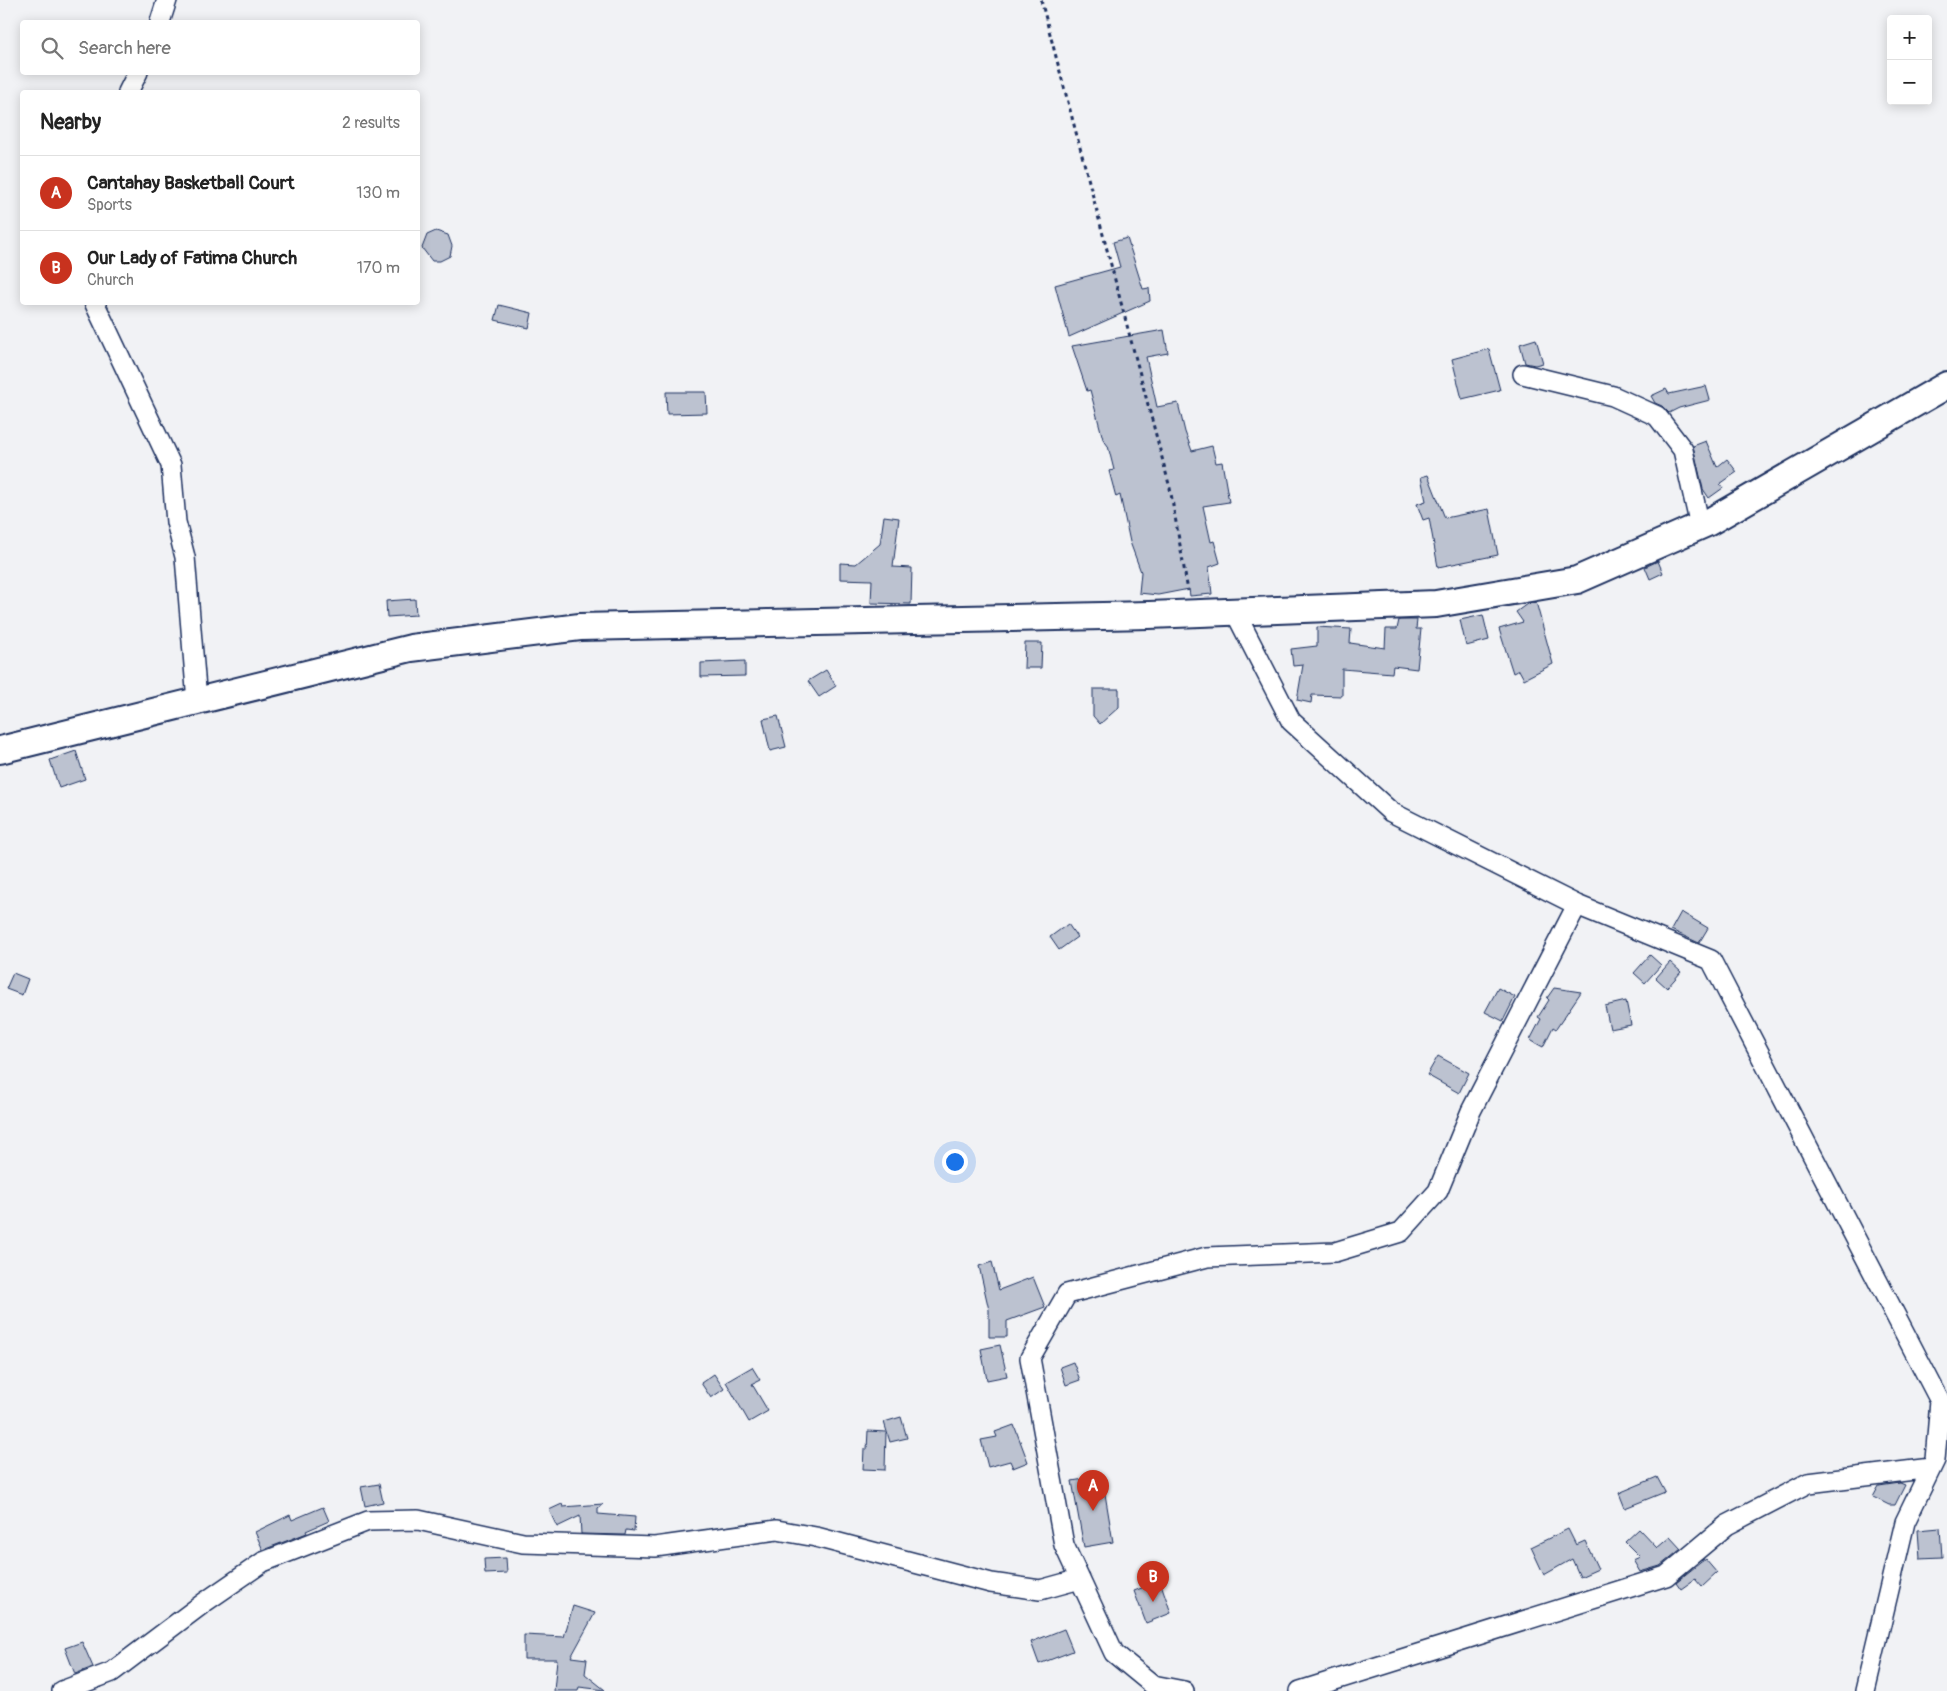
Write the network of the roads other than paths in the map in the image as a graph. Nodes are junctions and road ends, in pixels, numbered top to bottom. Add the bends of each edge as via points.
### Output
1 (168, 0) edge
2 (161, 20) edge
3 (136, 75) edge
4 (129, 90) edge
5 (95, 305) edge
6 (1523, 374) dead end
7 (1947, 384) edge
8 (1700, 526) junction
9 (1235, 612) junction
10 (197, 701) junction
11 (0, 750) edge
12 (1577, 905) junction
13 (1931, 1468) junction
14 (1080, 1579) junction
15 (62, 1691) edge
16 (1184, 1691) edge
17 (1300, 1691) edge
18 (1865, 1691) edge

1 - 2 street
3 - 4 street
5 - 10 street via 171,465 176,522 185,557
6 - 8 street via 1613,396 1657,416 1683,450
7 - 8 street
8 - 9 street via 1577,580 1436,604
9 - 10 street via 580,627 411,648
9 - 12 street via 1291,721 1391,812
10 - 11 street
12 - 13 street via 1711,960 1940,1401 1935,1460
12 - 14 street via 1470,1111 1438,1191 1401,1232 1334,1252 1207,1258 1067,1294 1030,1358 1064,1546
13 - 17 street via 1808,1483 1727,1524 1666,1576
13 - 18 street via 1905,1522
14 - 15 street via 1040,1590 991,1583 816,1537 777,1530 655,1547 523,1543 418,1520 368,1521 263,1562 112,1672
14 - 16 street via 1114,1652 1153,1685

